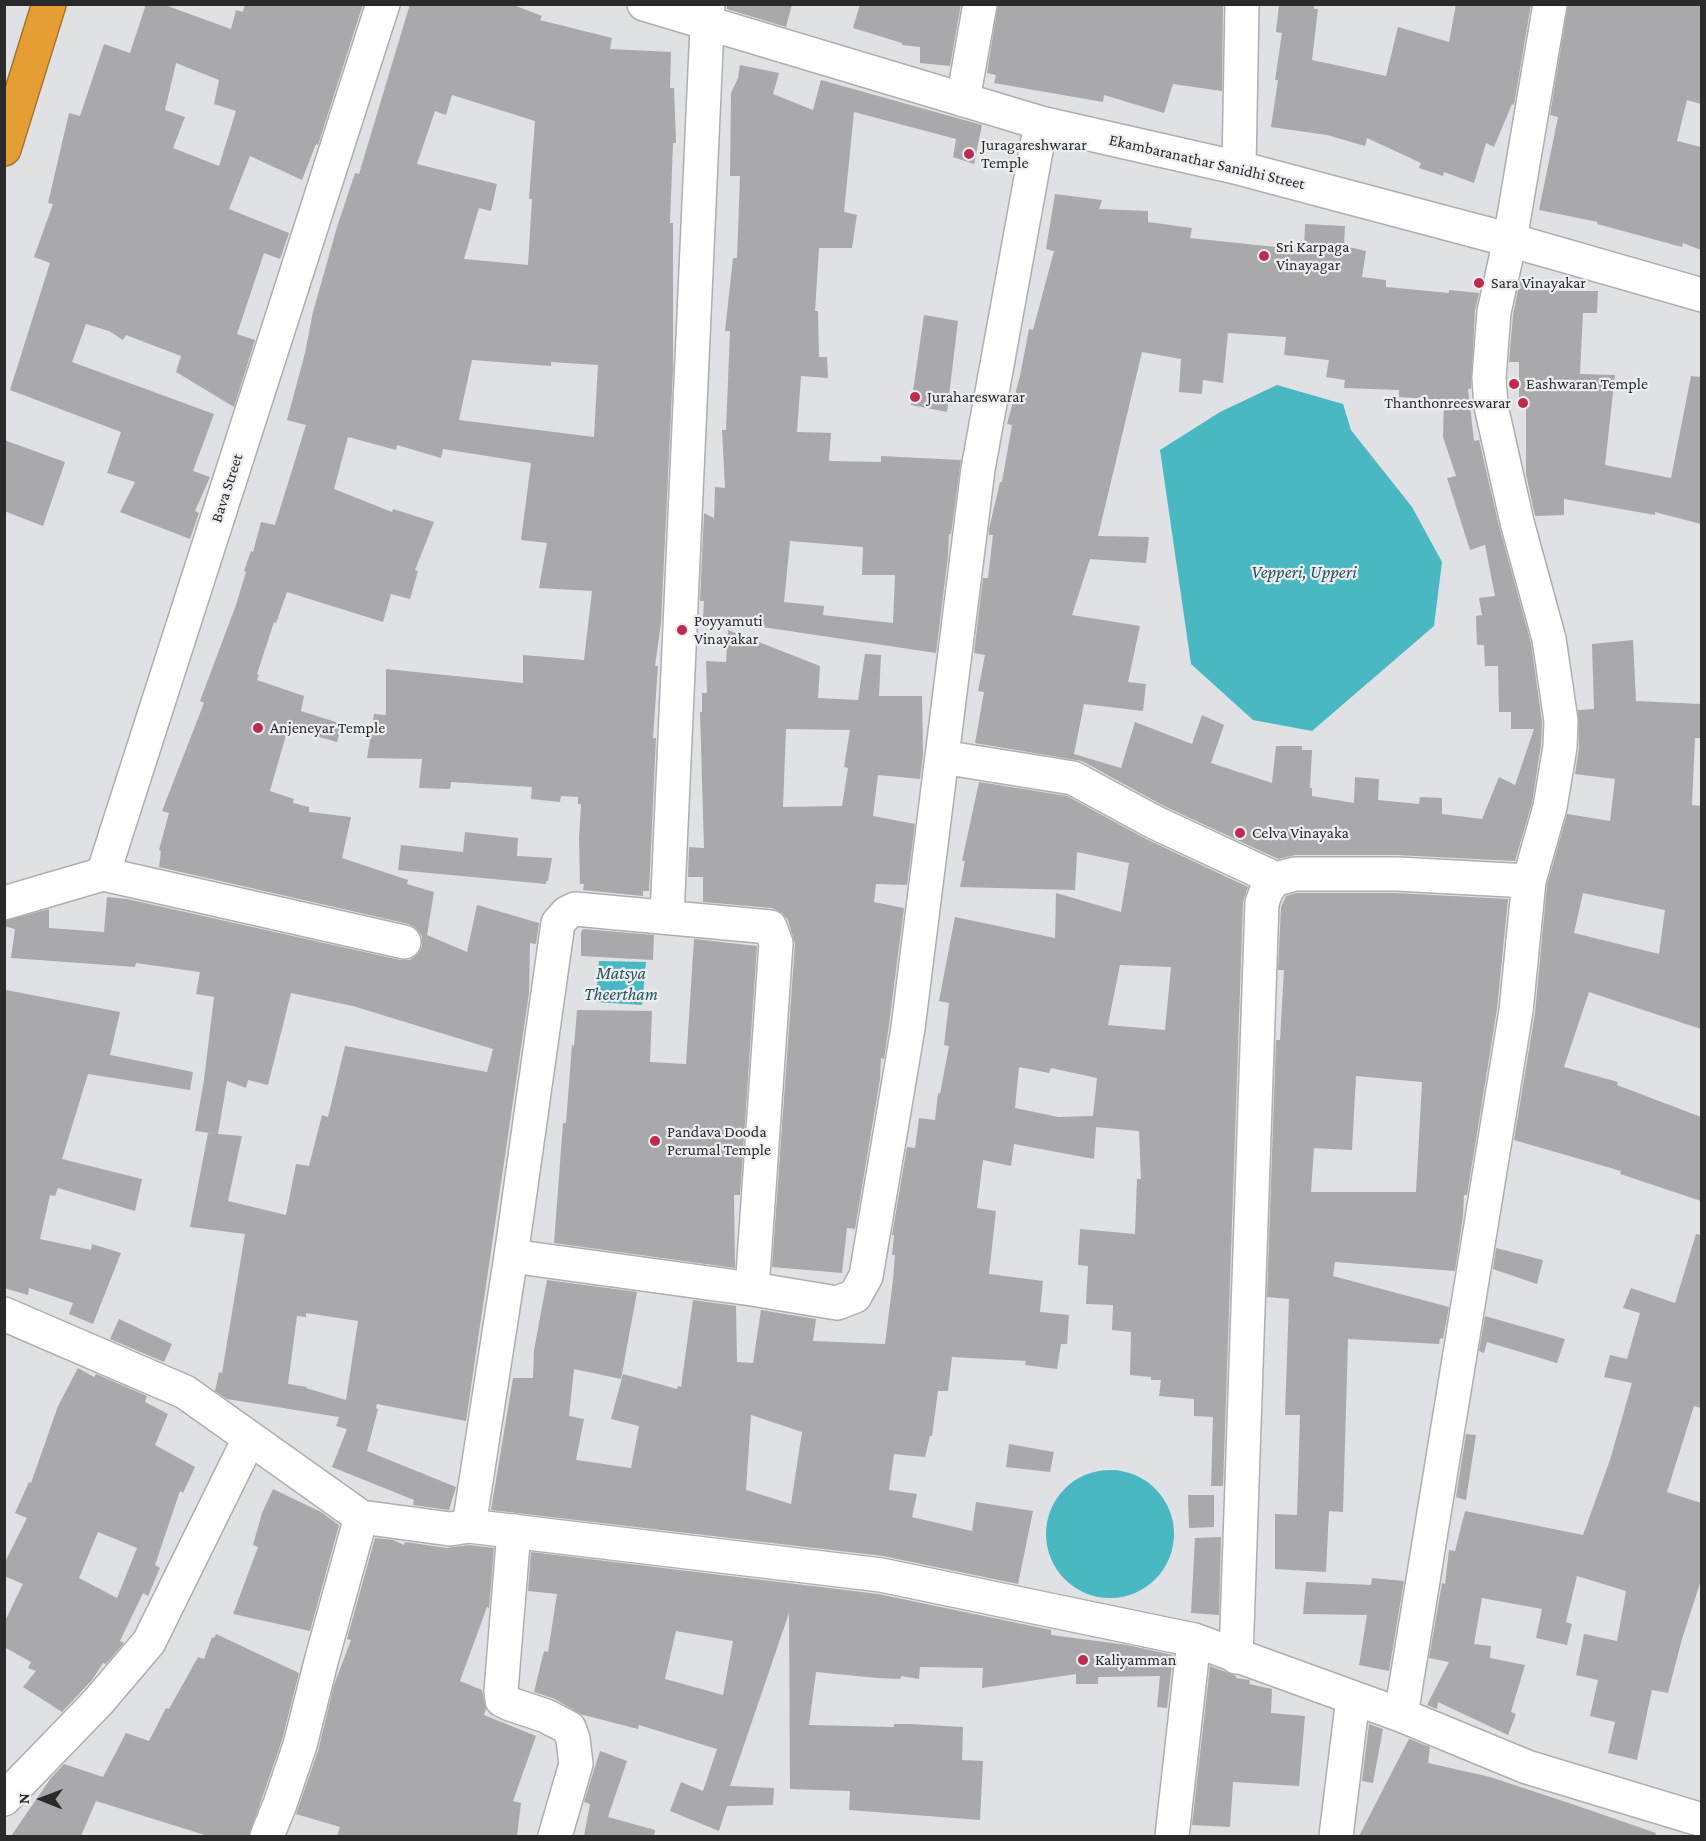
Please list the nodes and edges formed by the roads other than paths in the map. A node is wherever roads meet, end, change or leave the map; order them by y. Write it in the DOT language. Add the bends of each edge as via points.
graph roads {
  1 [pos="49,4"];
  2 [pos="383,4"];
  3 [pos="644,4"];
  4 [pos="980,4"];
  5 [pos="1242,4"];
  6 [pos="1550,4"];
  7 [pos="707,13"];
  8 [pos="963,100"];
  9 [pos="1041,123"];
  10 [pos="4,149"];
  11 [pos="1239,168"];
  12 [pos="1510,240"];
  13 [pos="1701,295"];
  14 [pos="942,757"];
  15 [pos="103,874"];
  16 [pos="1276,879"];
  17 [pos="1529,881"];
  18 [pos="4,903"];
  19 [pos="667,916"];
  20 [pos="404,942"];
  21 [pos="511,1256"];
  22 [pos="752,1289"];
  23 [pos="4,1314"];
  24 [pos="249,1439"];
  25 [pos="361,1517"];
  26 [pos="469,1526"];
  27 [pos="514,1532"];
  28 [pos="1194,1640"];
  29 [pos="1236,1657"];
  30 [pos="1353,1698"];
  31 [pos="1401,1716"];
  32 [pos="4,1799"];
  33 [pos="1701,1820"];
  34 [pos="267,1836"];
  35 [pos="555,1836"];
  36 [pos="1172,1836"];
  37 [pos="1336,1836"];
  1 -- 10 [label="highway"];
  2 -- 15 [label="street, Bava Street"];
  3 -- 7 [label="street, Ekambaranathar Sanidhi Street"];
  4 -- 8 [label="street"];
  5 -- 11 [label="street"];
  6 -- 12 [label="street"];
  7 -- 8 [label="street, Ekambaranathar Sanidhi Street"];
  7 -- 19 [label="street"];
  8 -- 9 [label="street, Ekambaranathar Sanidhi Street"];
  9 -- 11 [label="street, Ekambaranathar Sanidhi Street"];
  9 -- 14 [label="street" via="978,469"];
  11 -- 12 [label="street, Ekambaranathar Sanidhi Street"];
  12 -- 13 [label="street, Ekambaranathar Sanidhi Street"];
  12 -- 17 [label="street" via="1494,312 1491,406 1549,639 1561,721 1550,807"];
  14 -- 16 [label="street" via="1073,778 1154,822"];
  14 -- 22 [label="street" via="908,1028 866,1276 855,1296 837,1303"];
  15 -- 18 [label="street"];
  15 -- 20 [label="street"];
  16 -- 17 [label="street" via="1295,874 1397,874"];
  16 -- 29 [label="street" via="1262,903"];
  17 -- 31 [label="street" via="1514,1022"];
  19 -- 21 [label="street" via="575,909 558,923"];
  19 -- 22 [label="street" via="770,927 776,943"];
  21 -- 22 [label="street"];
  21 -- 26 [label="street"];
  23 -- 24 [label="street" via="185,1392"];
  24 -- 25 [label="street"];
  24 -- 32 [label="street" via="149,1642 98,1702"];
  25 -- 26 [label="street" via="450,1529"];
  25 -- 34 [label="street" via="300,1745"];
  26 -- 27 [label="street"];
  27 -- 28 [label="street" via="881,1575"];
  27 -- 35 [label="street" via="502,1700 568,1728 573,1739 576,1764"];
  28 -- 29 [label="street"];
  28 -- 36 [label="street"];
  29 -- 30 [label="street"];
  30 -- 31 [label="street"];
  30 -- 37 [label="street"];
  31 -- 33 [label="street" via="1527,1767"];
}
